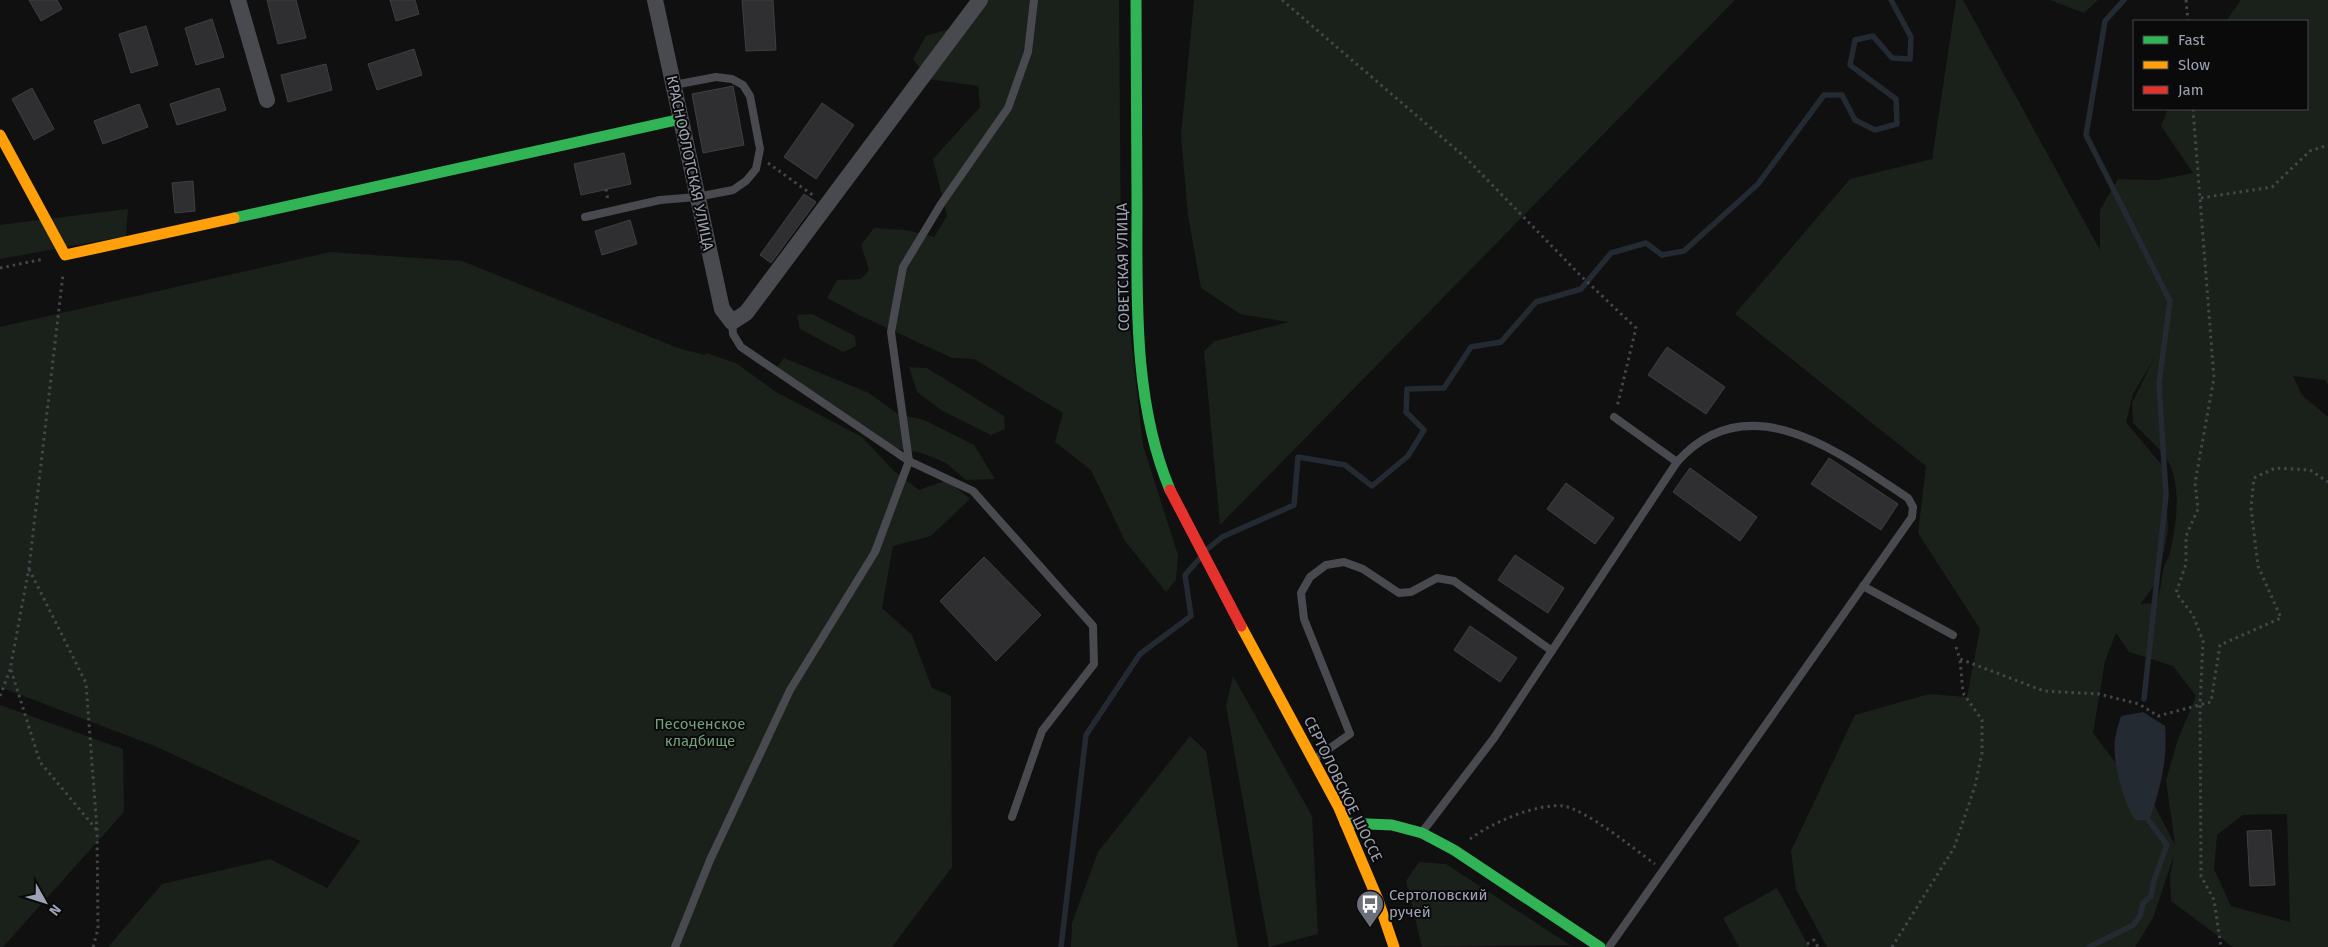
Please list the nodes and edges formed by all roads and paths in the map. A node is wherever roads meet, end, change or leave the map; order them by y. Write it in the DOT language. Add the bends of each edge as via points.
graph roads {
  1 [pos="238,0"];
  2 [pos="655,0"];
  3 [pos="980,0"];
  4 [pos="1034,0"];
  5 [pos="1136,0"];
  6 [pos="1282,0"];
  7 [pos="2186,0"];
  8 [pos="2188,20"];
  9 [pos="674,85"];
  10 [pos="267,100"];
  11 [pos="2193,110"];
  12 [pos="681,119"];
  13 [pos="0,136"];
  14 [pos="2328,145"];
  15 [pos="760,157"];
  16 [pos="698,197"];
  17 [pos="2201,198"];
  18 [pos="826,205"];
  19 [pos="585,217"];
  20 [pos="65,255"];
  21 [pos="0,268"];
  22 [pos="732,322"];
  23 [pos="1614,417"];
  24 [pos="909,461"];
  25 [pos="1677,462"];
  26 [pos="2328,482"];
  27 [pos="29,568"];
  28 [pos="1863,586"];
  29 [pos="1225,597"];
  30 [pos="1952,635"];
  31 [pos="1552,651"];
  32 [pos="1960,659"];
  33 [pos="10,670"];
  34 [pos="0,696"];
  35 [pos="2200,705"];
  36 [pos="1314,759"];
  37 [pos="1012,817"];
  38 [pos="1345,823"];
  39 [pos="97,830"];
  40 [pos="1422,833"];
  41 [pos="1454,850"];
  42 [pos="1663,870"];
  43 [pos="1807,944"];
  44 [pos="93,947"];
  45 [pos="675,947"];
  46 [pos="1394,947"];
  47 [pos="1600,947"];
  48 [pos="1609,947"];
  49 [pos="1818,947"];
  50 [pos="1892,947"];
  51 [pos="2221,947"];
  1 -- 10 [label="street"];
  2 -- 9 [label="street, КРАСНОФЛОТСКАЯ УЛИЦА"];
  3 -- 18 [label="street"];
  4 -- 24 [label="lane" via="1028,52 1008,108 941,204 904,267 891,332"];
  5 -- 29 [label="street, СОВЕТСКАЯ УЛИЦА" via="1137,304 1150,423 1164,474"];
  6 -- 23 [label="path" via="1466,158 1636,328"];
  7 -- 8 [label="path"];
  9 -- 12 [label="street, КРАСНОФЛОТСКАЯ УЛИЦА"];
  9 -- 15 [label="lane" via="716,77 732,78 743,85 750,96"];
  11 -- 17 [label="path"];
  12 -- 16 [label="street, КРАСНОФЛОТСКАЯ УЛИЦА"];
  12 -- 20 [label="street"];
  13 -- 20 [label="street"];
  14 -- 17 [label="path" via="2310,151 2272,186"];
  15 -- 16 [label="lane" via="756,169 734,190"];
  15 -- 18 [label="path"];
  16 -- 19 [label="lane" via="660,200"];
  16 -- 22 [label="street, КРАСНОФЛОТСКАЯ УЛИЦА" via="722,309"];
  17 -- 35 [label="path" via="2214,378 2196,483 2198,509 2186,536 2186,564 2176,593 2193,615 2203,641"];
  18 -- 22 [label="street" via="746,313"];
  20 -- 21 [label="path"];
  20 -- 27 [label="path"];
  22 -- 24 [label="lane" via="733,334 741,347"];
  23 -- 25 [label="lane"];
  24 -- 37 [label="lane" via="973,491 1093,626 1094,664 1042,731"];
  24 -- 45 [label="lane" via="875,552 790,690 710,860"];
  25 -- 28 [label="lane" via="1691,446 1718,431 1747,424 1790,430 1848,459 1908,498 1913,507 1912,517"];
  25 -- 31 [label="lane"];
  26 -- 35 [label="path" via="2310,470 2302,469 2275,468 2254,478 2251,508 2258,566 2281,618 2220,645 2211,702"];
  27 -- 33 [label="path"];
  27 -- 39 [label="path" via="86,683"];
  28 -- 30 [label="lane"];
  28 -- 42 [label="lane"];
  29 -- 36 [label="street, СЕРТОЛОВСКОЕ ШОССЕ"];
  30 -- 32 [label="path"];
  31 -- 36 [label="lane" via="1454,581 1438,578 1411,592 1399,593 1363,569 1344,562 1326,565 1310,577 1301,593 1304,619 1350,734"];
  31 -- 40 [label="lane" via="1494,738"];
  32 -- 35 [label="path" via="2044,692 2100,694 2139,704 2158,716"];
  32 -- 50 [label="path" via="1963,693 1982,720 1982,753 1975,786 1954,848"];
  33 -- 34 [label="path"];
  33 -- 39 [label="path" via="40,762"];
  35 -- 51 [label="path" via="2201,876 2214,900"];
  36 -- 38 [label="street, СЕРТОЛОВСКОЕ ШОССЕ"];
  38 -- 40 [label="street" via="1392,824"];
  38 -- 46 [label="street, СЕРТОЛОВСКОЕ ШОССЕ" via="1370,878"];
  39 -- 44 [label="path" via="98,929"];
  40 -- 41 [label="street"];
  41 -- 42 [label="path" via="1481,831 1527,810 1564,806 1586,816"];
  41 -- 47 [label="street"];
  42 -- 48 [label="lane"];
  43 -- 49 [label="path" via="1814,940"];
}
